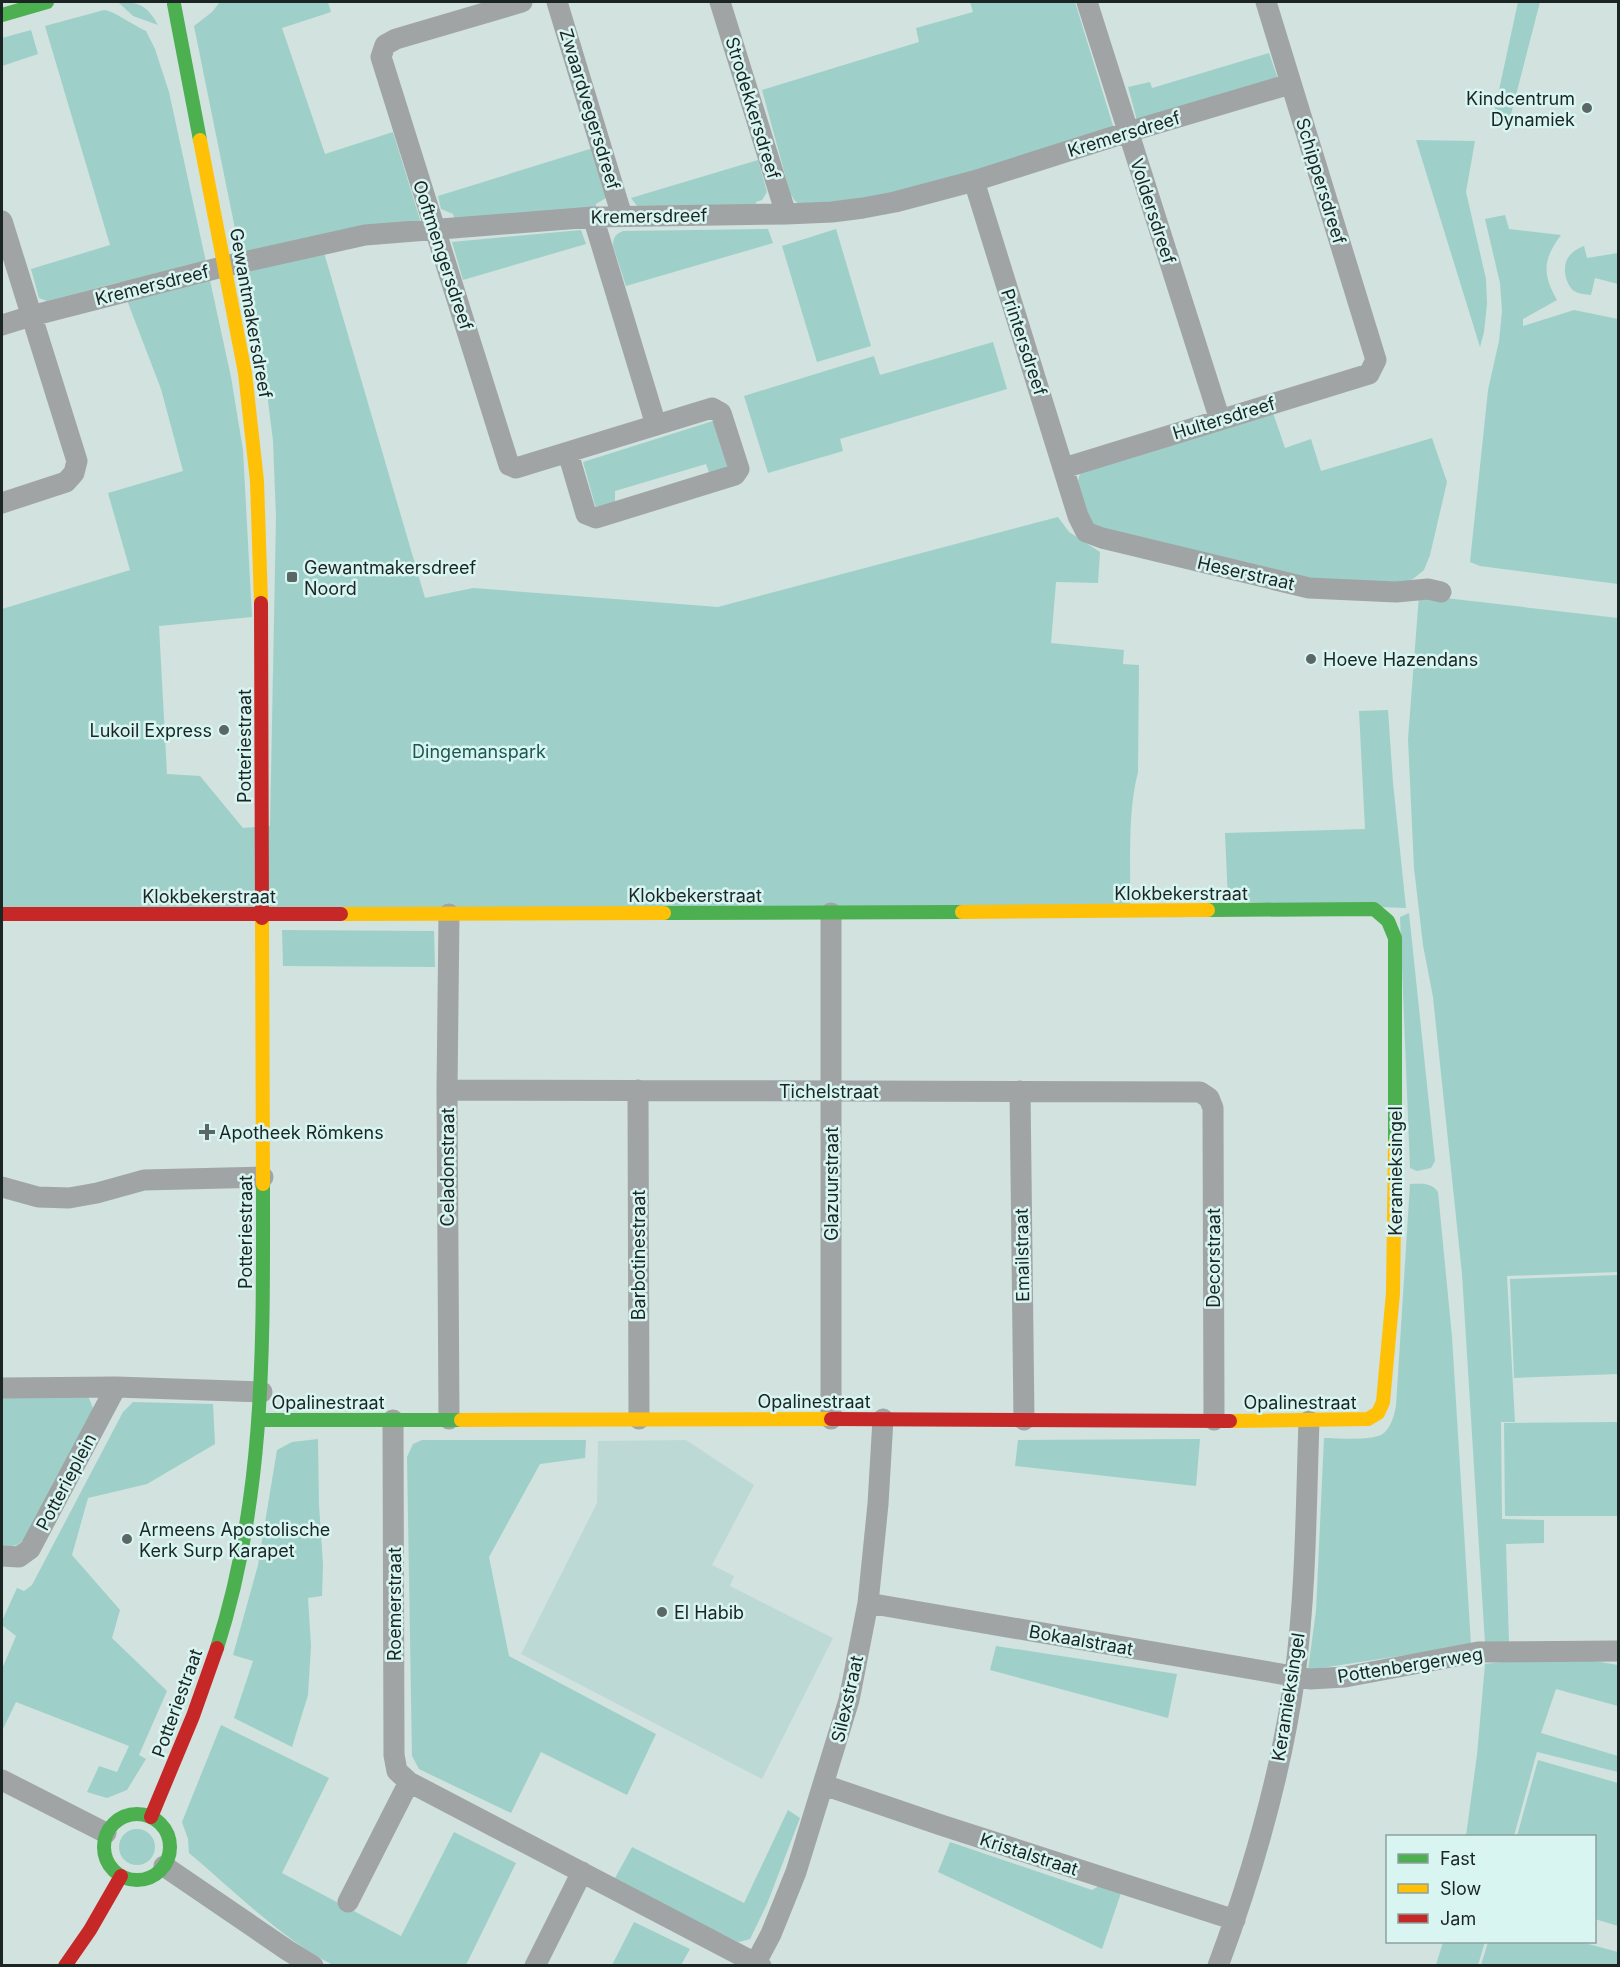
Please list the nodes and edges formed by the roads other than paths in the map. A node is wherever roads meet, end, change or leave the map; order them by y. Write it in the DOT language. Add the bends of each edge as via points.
graph roads {
  1 [pos="47,2"];
  2 [pos="522,2"];
  3 [pos="557,2"];
  4 [pos="720,2"];
  5 [pos="1087,2"];
  6 [pos="1266,2"];
  7 [pos="172,4"];
  8 [pos="2,15"];
  9 [pos="1290,84"];
  10 [pos="1128,132"];
  11 [pos="974,181"];
  12 [pos="786,214"];
  13 [pos="622,216"];
  14 [pos="593,217"];
  15 [pos="2,221"];
  16 [pos="435,229"];
  17 [pos="226,266"];
  18 [pos="31,316"];
  19 [pos="2,325"];
  20 [pos="1376,360"];
  21 [pos="1220,420"];
  22 [pos="656,425"];
  23 [pos="568,453"];
  24 [pos="1064,468"];
  25 [pos="1074,502"];
  26 [pos="2,503"];
  27 [pos="1442,592"];
  28 [pos="261,631"];
  29 [pos="831,913"];
  30 [pos="2,914"];
  31 [pos="449,914"];
  32 [pos="263,915"];
  33 [pos="1386,918"];
  34 [pos="447,1090"];
  35 [pos="638,1090"];
  36 [pos="831,1090"];
  37 [pos="1020,1091"];
  38 [pos="1209,1098"];
  39 [pos="263,1177"];
  40 [pos="2,1187"];
  41 [pos="116,1387"];
  42 [pos="2,1388"];
  43 [pos="262,1392"];
  44 [pos="449,1419"];
  45 [pos="639,1419"];
  46 [pos="831,1419"];
  47 [pos="883,1419"];
  48 [pos="1368,1419"];
  49 [pos="260,1420"];
  50 [pos="393,1420"];
  51 [pos="1024,1420"];
  52 [pos="1214,1420"];
  53 [pos="1310,1421"];
  54 [pos="2,1556"];
  55 [pos="868,1603"];
  56 [pos="1618,1651"];
  57 [pos="1302,1678"];
  58 [pos="2,1780"];
  59 [pos="409,1782"];
  60 [pos="824,1785"];
  61 [pos="151,1817"];
  62 [pos="106,1833"];
  63 [pos="164,1866"];
  64 [pos="582,1872"];
  65 [pos="121,1876"];
  66 [pos="348,1902"];
  67 [pos="1235,1920"];
  68 [pos="757,1964"];
  69 [pos="65,1965"];
  70 [pos="313,1965"];
  71 [pos="535,1965"];
  72 [pos="1218,1965"];
  1 -- 8 [label="street"];
  2 -- 16 [label="street, Ooftmengersdreef" via="385,45 383,68"];
  3 -- 13 [label="street, Zwaardvegersdreef"];
  4 -- 12 [label="street, Strodekkersdreef"];
  5 -- 10 [label="street, Voldersdreef"];
  6 -- 9 [label="street, Schippersdreef"];
  7 -- 17 [label="street, Gewantmakersdreef"];
  9 -- 10 [label="street, Kremersdreef"];
  9 -- 20 [label="street, Schippersdreef"];
  10 -- 11 [label="street, Kremersdreef"];
  10 -- 21 [label="street, Voldersdreef"];
  11 -- 12 [label="street, Kremersdreef" via="895,202 832,212"];
  11 -- 24 [label="street, Printersdreef"];
  12 -- 13 [label="street, Kremersdreef"];
  13 -- 14 [label="street, Kremersdreef"];
  14 -- 16 [label="street, Kremersdreef"];
  14 -- 22 [label="street, Zwaardvegersdreef"];
  15 -- 18 [label="street"];
  16 -- 17 [label="street, Kremersdreef" via="365,235"];
  16 -- 23 [label="street, Ooftmengersdreef" via="509,465 516,468"];
  17 -- 18 [label="street, Kremersdreef"];
  17 -- 28 [label="street, Gewantmakersdreef" via="257,473"];
  18 -- 19 [label="street, Kremersdreef"];
  18 -- 26 [label="street" via="77,461 66,482"];
  20 -- 21 [label="street, Hultersdreef" via="1369,374"];
  21 -- 24 [label="street, Hultersdreef"];
  22 -- 23 [label="street"];
  22 -- 23 [label="street" via="717,409 739,469 735,475 596,518 586,514"];
  24 -- 25 [label="street, Printersdreef"];
  25 -- 27 [label="street, Heserstraat" via="1082,526 1093,536 1195,561 1310,588"];
  28 -- 32 [label="street, Potteriestraat"];
  29 -- 31 [label="street, Klokbekerstraat"];
  29 -- 33 [label="street, Klokbekerstraat" via="1374,909"];
  29 -- 36 [label="street, Glazuurstraat"];
  30 -- 32 [label="street, Klokbekerstraat"];
  31 -- 32 [label="street, Klokbekerstraat"];
  31 -- 34 [label="street, Celadonstraat"];
  32 -- 39 [label="street, Potteriestraat"];
  33 -- 48 [label="street, Keramieksingel" via="1395,938 1395,1237 1383,1402 1378,1413"];
  34 -- 35 [label="street, Tichelstraat"];
  34 -- 44 [label="street, Celadonstraat"];
  35 -- 36 [label="street, Tichelstraat"];
  35 -- 45 [label="street, Barbotinestraat"];
  36 -- 37 [label="street, Tichelstraat"];
  36 -- 46 [label="street, Glazuurstraat"];
  37 -- 38 [label="street, Tichelstraat" via="1200,1092"];
  37 -- 51 [label="street, Emailstraat"];
  38 -- 52 [label="street, Decorstraat"];
  39 -- 40 [label="street" via="144,1180 69,1198 38,1197"];
  39 -- 43 [label="street, Potteriestraat"];
  41 -- 42 [label="street"];
  41 -- 43 [label="street"];
  41 -- 54 [label="street, Potterieplein" via="30,1549 19,1557"];
  43 -- 49 [label="street, Potteriestraat"];
  44 -- 45 [label="street, Opalinestraat"];
  44 -- 50 [label="street, Opalinestraat"];
  45 -- 46 [label="street, Opalinestraat"];
  46 -- 47 [label="street, Opalinestraat"];
  47 -- 51 [label="street, Opalinestraat"];
  47 -- 55 [label="street, Silexstraat"];
  48 -- 53 [label="street, Opalinestraat"];
  49 -- 50 [label="street, Opalinestraat"];
  49 -- 61 [label="street, Potteriestraat" via="242,1547 219,1640 182,1748"];
  50 -- 59 [label="street, Roemerstraat" via="394,1755 398,1771"];
  51 -- 52 [label="street, Opalinestraat"];
  52 -- 53 [label="street, Opalinestraat"];
  53 -- 57 [label="street, Keramieksingel"];
  55 -- 57 [label="street, Bokaalstraat"];
  55 -- 60 [label="street, Silexstraat" via="849,1700"];
  56 -- 57 [label="street, Pottenbergerweg" via="1478,1652 1345,1677"];
  57 -- 67 [label="street, Keramieksingel"];
  58 -- 62 [label="street"];
  59 -- 64 [label="street"];
  59 -- 66 [label="street"];
  60 -- 67 [label="street, Kristalstraat"];
  60 -- 68 [label="street, Silexstraat" via="793,1882"];
  61 -- 62 [label="street" via="127,1815 113,1823"];
  61 -- 63 [label="street" via="161,1825 169,1841"];
  62 -- 65 [label="street" via="105,1857"];
  63 -- 65 [label="street" via="146,1879"];
  63 -- 70 [label="street"];
  64 -- 68 [label="street"];
  64 -- 71 [label="street"];
  65 -- 69 [label="street"];
  67 -- 72 [label="street, Keramieksingel"];
}
